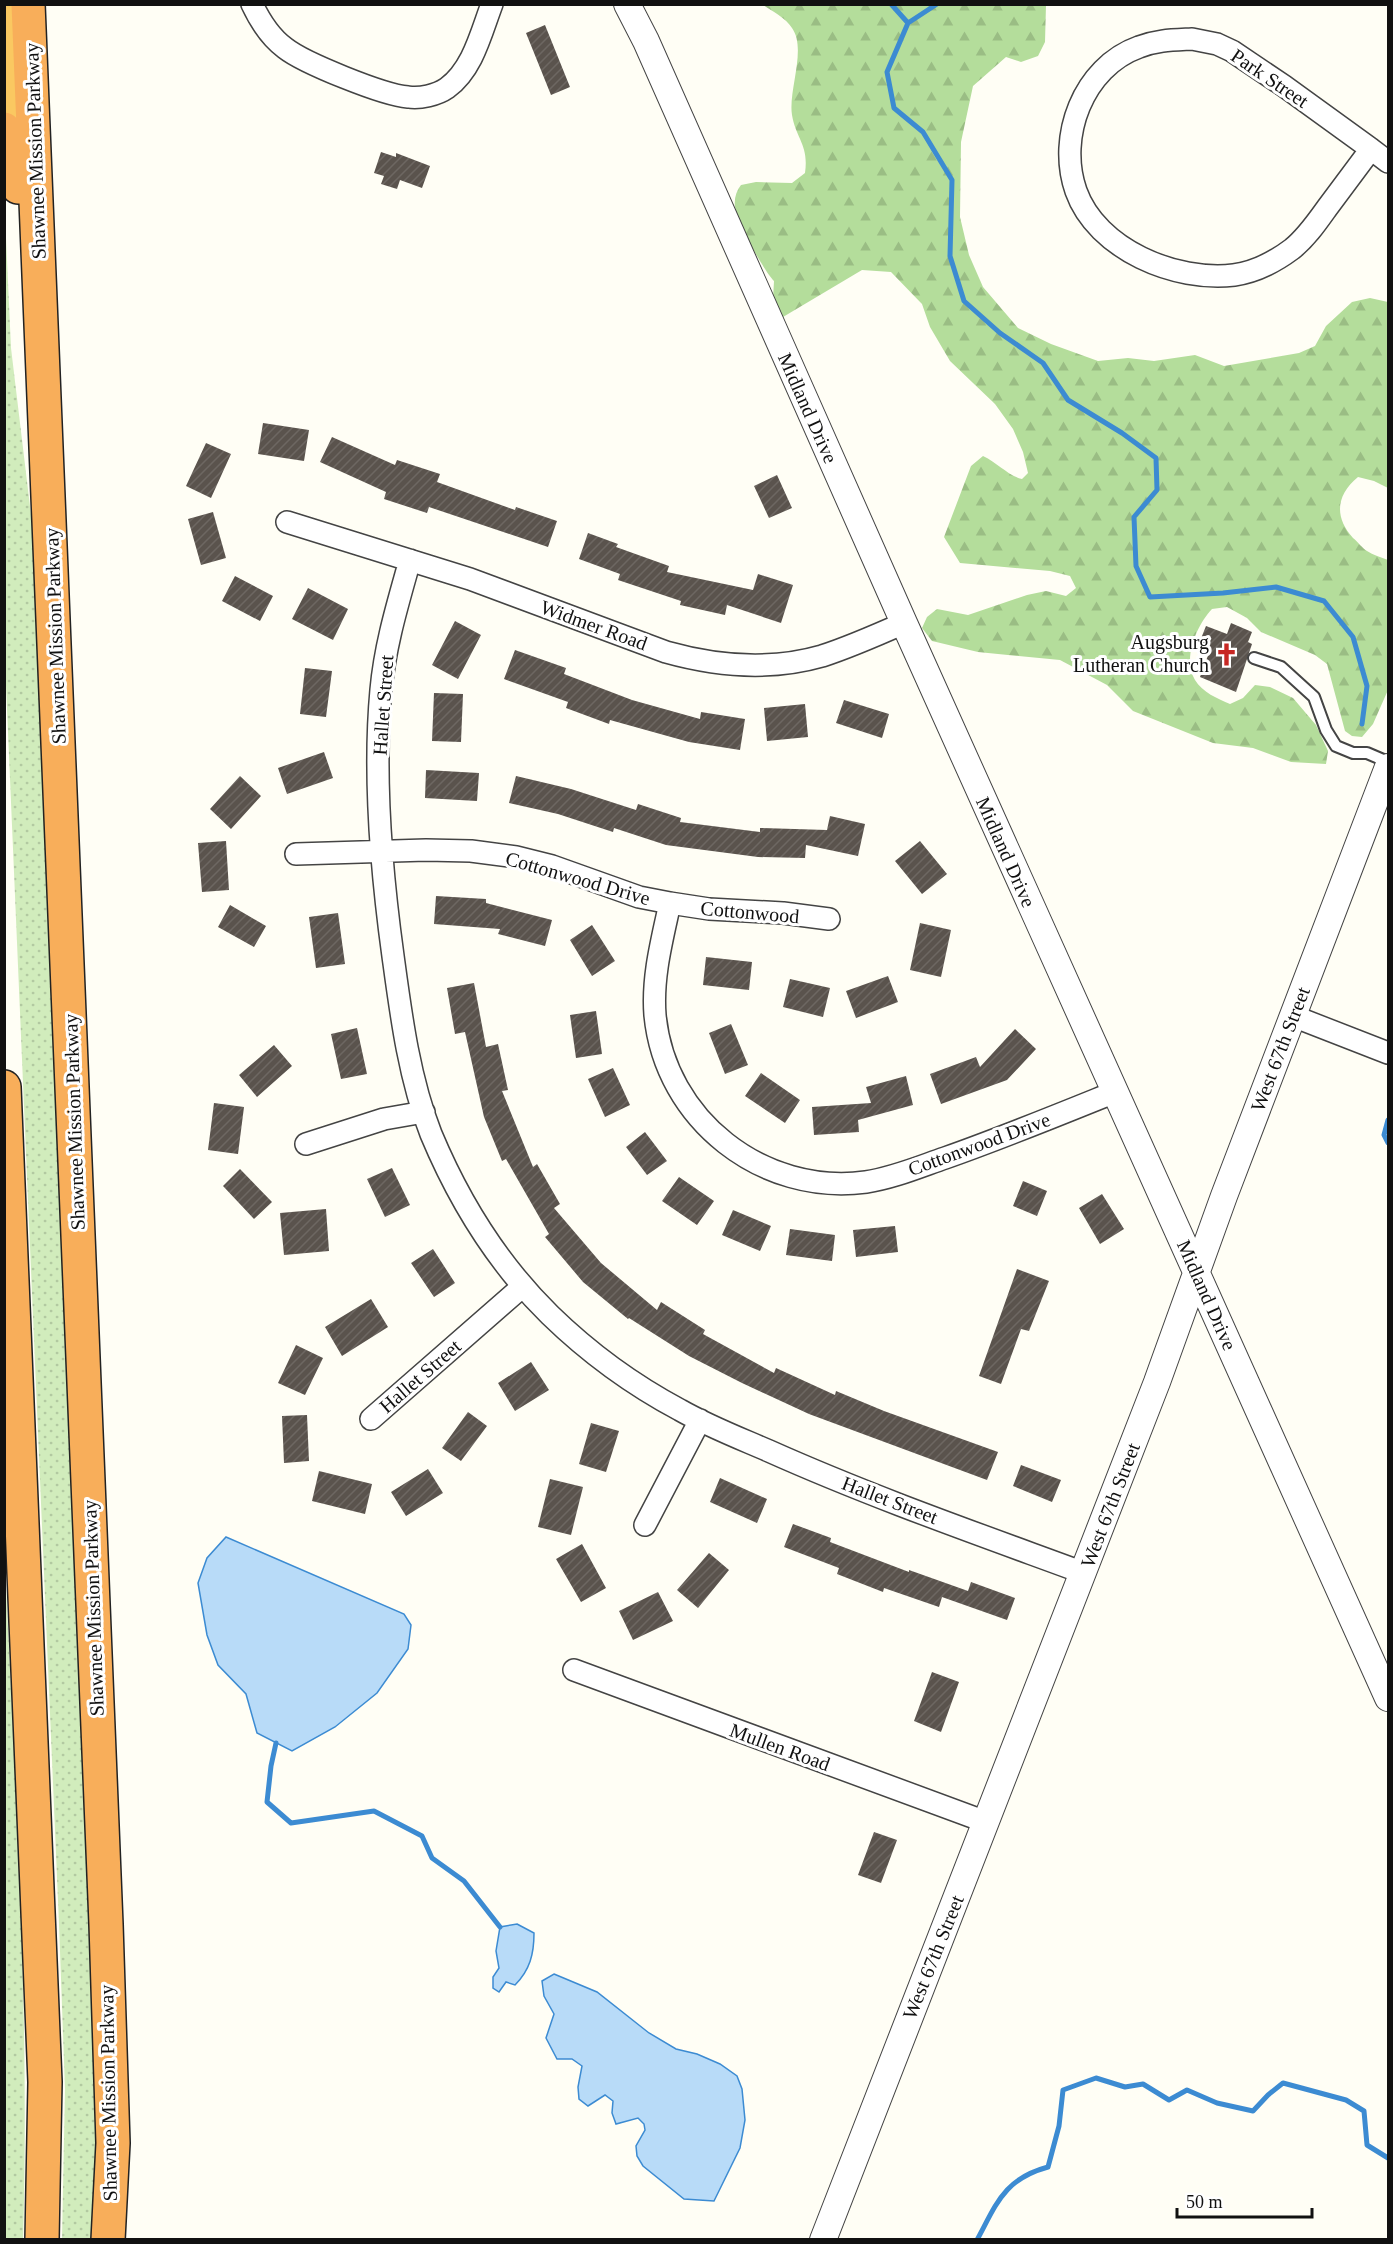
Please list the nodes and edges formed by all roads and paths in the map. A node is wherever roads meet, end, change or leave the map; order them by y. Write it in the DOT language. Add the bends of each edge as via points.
graph roads {
  1 [pos="10,4"];
  2 [pos="28,4"];
  3 [pos="252,4"];
  4 [pos="492,4"];
  5 [pos="627,4"];
  6 [pos="4,114"];
  7 [pos="4,129"];
  8 [pos="1371,149"];
  9 [pos="1389,162"];
  10 [pos="46,403"];
  11 [pos="287,522"];
  12 [pos="410,560"];
  13 [pos="904,623"];
  14 [pos="1254,658"];
  15 [pos="1389,765"];
  16 [pos="382,852"];
  17 [pos="296,854"];
  18 [pos="670,903"];
  19 [pos="829,920"];
  20 [pos="1293,1016"];
  21 [pos="1389,1053"];
  22 [pos="4,1086"];
  23 [pos="1114,1092"];
  24 [pos="424,1112"];
  25 [pos="306,1144"];
  26 [pos="1197,1272"];
  27 [pos="523,1286"];
  28 [pos="371,1419"];
  29 [pos="700,1420"];
  30 [pos="645,1525"];
  31 [pos="1084,1573"];
  32 [pos="574,1670"];
  33 [pos="1389,1698"];
  34 [pos="986,1822"];
  35 [pos="42,2240"];
  36 [pos="108,2240"];
  37 [pos="824,2240"];
  1 -- 6 [label="highway" via="13,94"];
  2 -- 10 [label="highway, Shawnee Mission Parkway"];
  3 -- 4 [label="street" via="265,28 284,48 304,60 409,98 446,89 461,76"];
  5 -- 13 [label="street, Midland Drive"];
  7 -- 10 [label="highway" via="14,148 21,240"];
  8 -- 8 [label="street, Park Street" via="1232,51 1192,39 1164,40 1128,52 1092,82 1071,128 1070,164 1076,192 1090,216 1109,236 1142,258 1180,272 1207,276 1236,274 1268,264 1293,248"];
  8 -- 9 [label="street, Park Street"];
  10 -- 36 [label="highway, Shawnee Mission Parkway" via="106,1935 113,2143"];
  11 -- 12 [label="street, Widmer Road"];
  12 -- 13 [label="street, Widmer Road" via="666,652 735,666 820,656"];
  12 -- 16 [label="street, Hallet Street" via="388,638 381,689 378,756"];
  13 -- 23 [label="street, Midland Drive"];
  14 -- 15 [label="lane" via="1281,667 1314,697 1336,746 1353,753 1367,753"];
  15 -- 20 [label="street, West 67th Street"];
  16 -- 17 [label="street"];
  16 -- 18 [label="street, Cottonwood Drive" via="471,851 516,857 639,897"];
  16 -- 24 [label="street, Hallet Street" via="399,1001 411,1068"];
  18 -- 19 [label="street, Cottonwood"];
  18 -- 23 [label="street, Cottonwood Drive" via="656,967 654,999 664,1059 680,1094 703,1124 730,1148 762,1167 815,1182 870,1181 990,1142"];
  20 -- 21 [label="street"];
  20 -- 26 [label="street, West 67th Street"];
  22 -- 35 [label="highway" via="45,2082"];
  23 -- 26 [label="street, Midland Drive"];
  24 -- 25 [label="street" via="384,1119"];
  24 -- 27 [label="street, Hallet Street" via="456,1187 483,1233"];
  26 -- 31 [label="street, West 67th Street"];
  26 -- 33 [label="street, Midland Drive"];
  27 -- 28 [label="street, Hallet Street"];
  27 -- 29 [label="street, Hallet Street" via="594,1354"];
  29 -- 30 [label="street"];
  29 -- 31 [label="street, Hallet Street" via="811,1470"];
  31 -- 34 [label="street, West 67th Street"];
  32 -- 34 [label="street, Mullen Road"];
  34 -- 37 [label="street, West 67th Street"];
}
